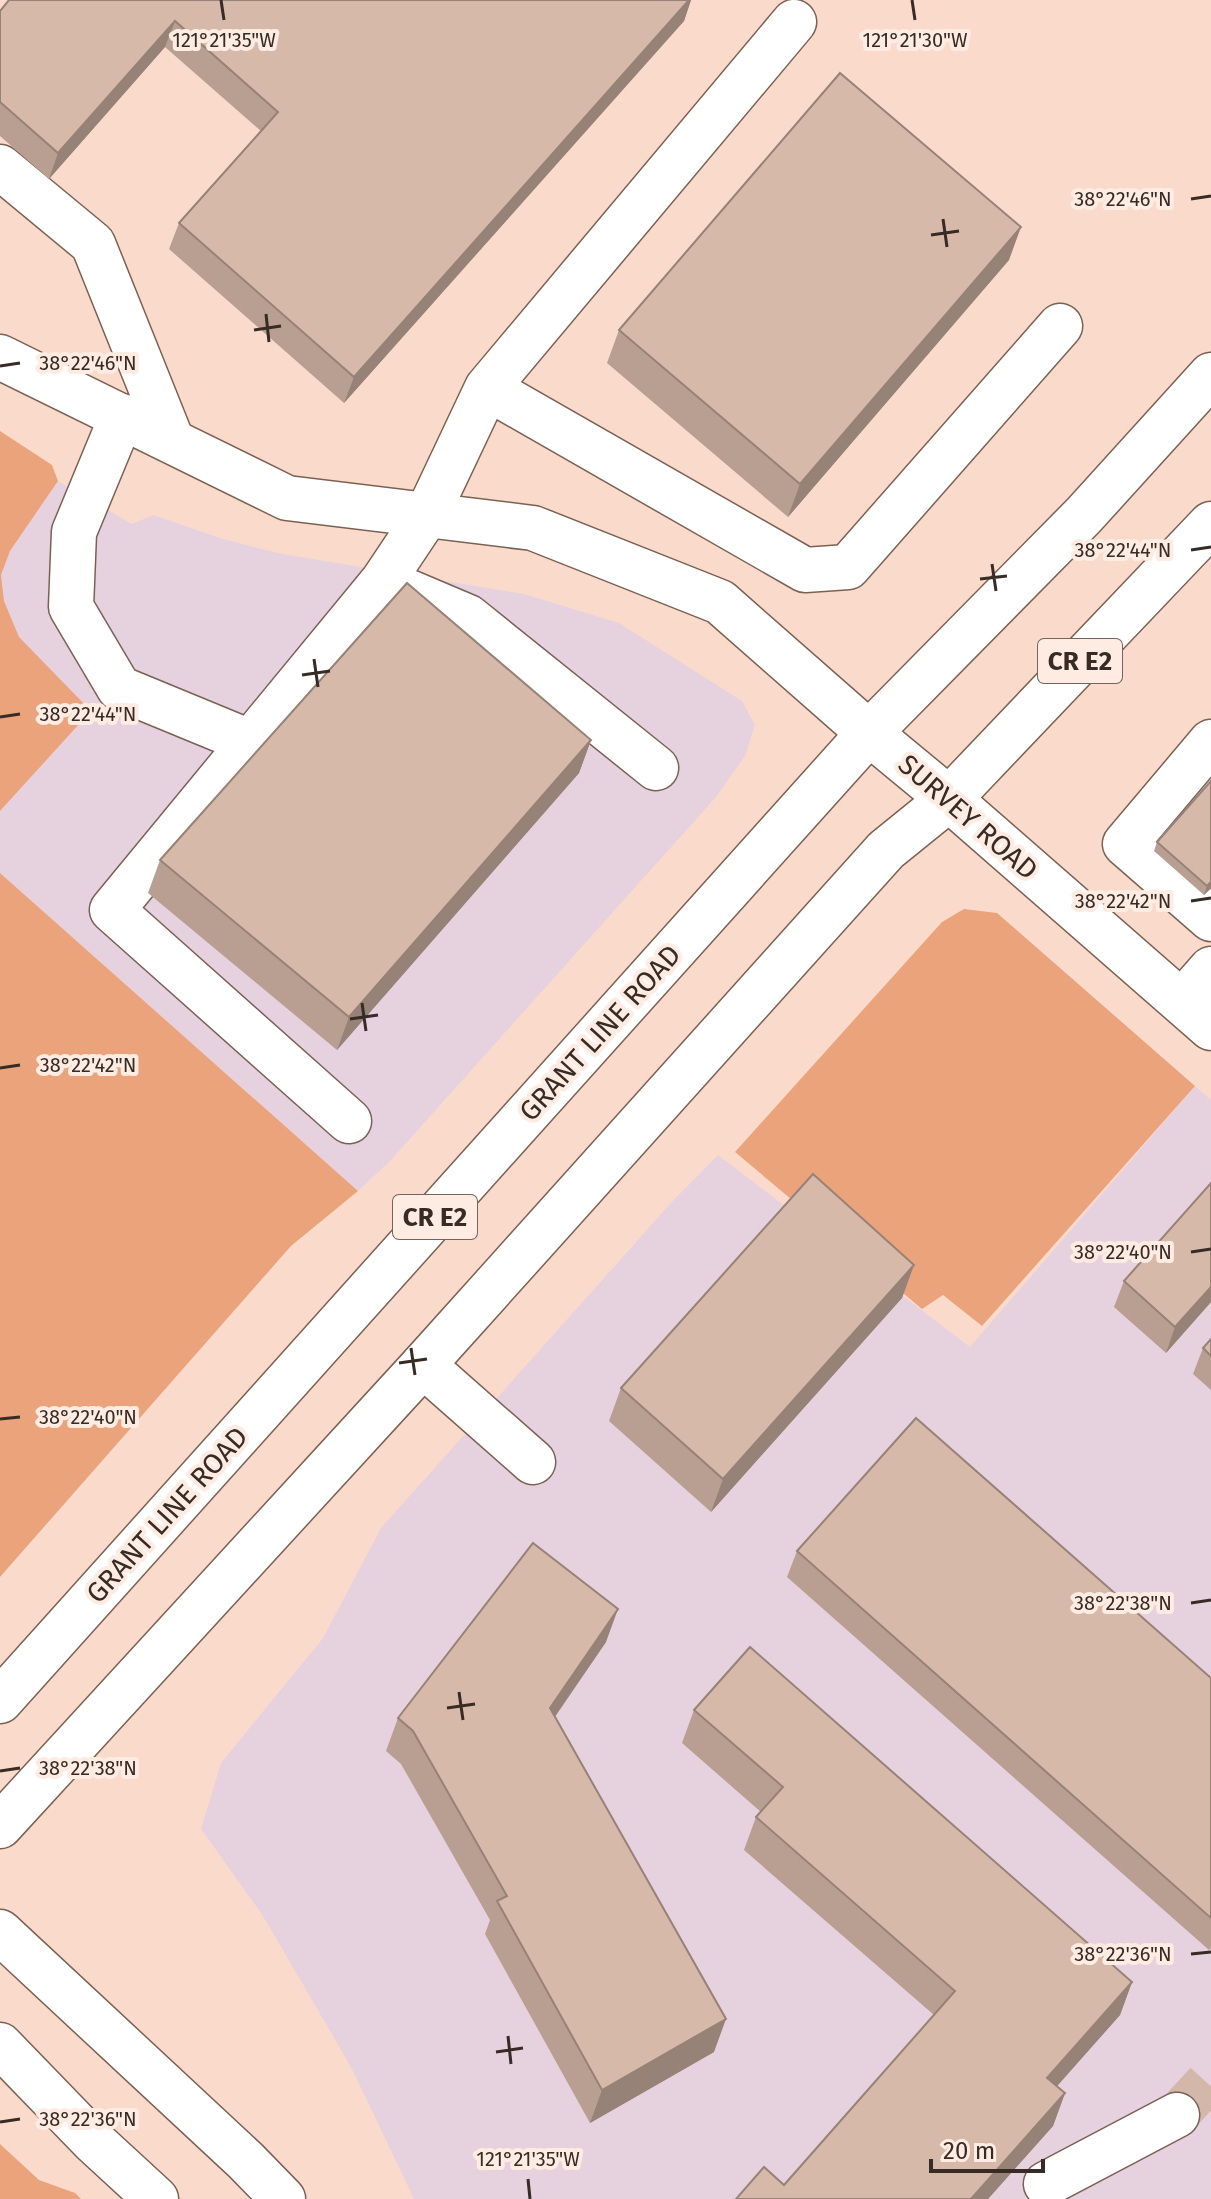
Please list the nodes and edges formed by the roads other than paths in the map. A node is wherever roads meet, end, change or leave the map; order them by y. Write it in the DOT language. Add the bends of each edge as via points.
graph roads {
  1 [pos="794,22"];
  2 [pos="0,167"];
  3 [pos="1060,326"];
  4 [pos="0,357"];
  5 [pos="1211,375"];
  6 [pos="487,388"];
  7 [pos="122,416"];
  8 [pos="172,441"];
  9 [pos="427,515"];
  10 [pos="1211,524"];
  11 [pos="383,581"];
  12 [pos="869,733"];
  13 [pos="250,742"];
  14 [pos="1211,742"];
  15 [pos="656,768"];
  16 [pos="949,799"];
  17 [pos="1211,919"];
  18 [pos="1211,969"];
  19 [pos="1196,1015"];
  20 [pos="349,1121"];
  21 [pos="423,1365"];
  22 [pos="533,1462"];
  23 [pos="0,1701"];
  24 [pos="0,1826"];
  25 [pos="0,1932"];
  26 [pos="0,2045"];
  27 [pos="0,2070"];
  28 [pos="69,2114"];
  29 [pos="1177,2115"];
  30 [pos="1046,2184"];
  31 [pos="156,2199"];
  32 [pos="283,2199"];
  1 -- 6 [label="main road"];
  2 -- 8 [label="main road" via="93,244"];
  3 -- 6 [label="main road" via="848,567 805,570"];
  4 -- 7 [label="main road, SURVEY ROAD"];
  5 -- 12 [label="main road, GRANT LINE ROAD / CR E2" via="1084,515"];
  6 -- 9 [label="main road"];
  7 -- 8 [label="main road, SURVEY ROAD"];
  7 -- 13 [label="main road" via="74,532 71,607 119,688"];
  8 -- 9 [label="main road, SURVEY ROAD" via="287,498"];
  9 -- 11 [label="main road"];
  9 -- 12 [label="main road, SURVEY ROAD" via="533,528 720,602"];
  10 -- 16 [label="main road, CR E2"];
  11 -- 13 [label="main road"];
  11 -- 15 [label="main road" via="468,617"];
  12 -- 16 [label="main road, SURVEY ROAD"];
  12 -- 23 [label="main road, GRANT LINE ROAD / CR E2"];
  13 -- 20 [label="main road" via="112,910"];
  14 -- 17 [label="main road" via="1125,844"];
  16 -- 19 [label="main road, SURVEY ROAD"];
  16 -- 21 [label="main road, CR E2" via="886,850"];
  18 -- 19 [label="main road"];
  21 -- 22 [label="main road"];
  21 -- 24 [label="main road, CR E2"];
  25 -- 32 [label="main road"];
  26 -- 28 [label="main road"];
  27 -- 28 [label="main road"];
  28 -- 31 [label="main road"];
  29 -- 30 [label="main road"];
}
